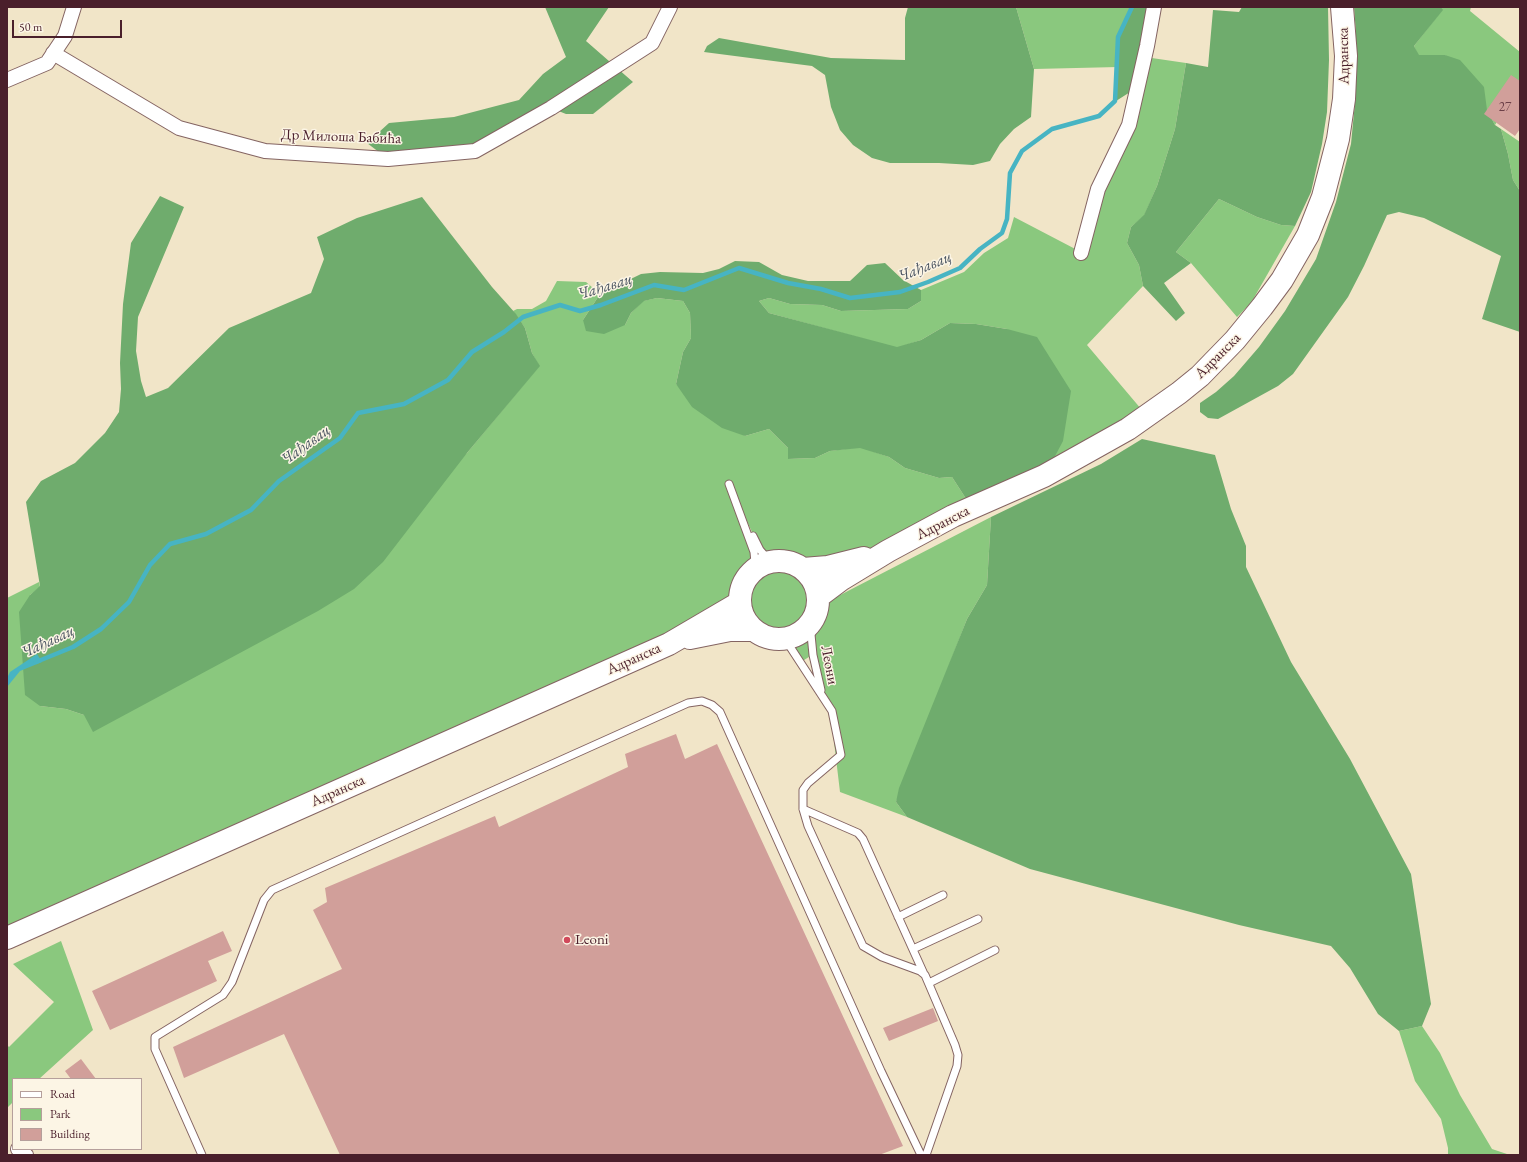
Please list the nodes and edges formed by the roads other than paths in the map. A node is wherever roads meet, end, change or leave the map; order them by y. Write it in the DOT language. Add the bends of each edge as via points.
graph roads {
  1 [pos="74,7"];
  2 [pos="670,7"];
  3 [pos="1154,7"];
  4 [pos="1342,7"];
  5 [pos="53,53"];
  6 [pos="7,80"];
  7 [pos="1081,253"];
  8 [pos="729,484"];
  9 [pos="740,510"];
  10 [pos="888,551"];
  11 [pos="776,561"];
  12 [pos="803,570"];
  13 [pos="750,574"];
  14 [pos="818,597"];
  15 [pos="739,603"];
  16 [pos="810,624"];
  17 [pos="753,630"];
  18 [pos="785,639"];
  19 [pos="669,644"];
  20 [pos="821,694"];
  21 [pos="803,809"];
  22 [pos="942,895"];
  23 [pos="898,917"];
  24 [pos="978,919"];
  25 [pos="7,938"];
  26 [pos="913,949"];
  27 [pos="995,950"];
  28 [pos="925,976"];
  29 [pos="929,983"];
  30 [pos="202,1155"];
  31 [pos="921,1155"];
  32 [pos="926,1155"];
  1 -- 5 [label="street" via="66,36"];
  2 -- 5 [label="street, Др Милоша Бабића" via="652,43 551,108 476,152 388,159 265,152 179,128"];
  3 -- 7 [label="street" via="1129,125 1098,189"];
  4 -- 10 [label="main road, Адранска" via="1346,56 1345,83 1338,138 1329,179 1315,218 1299,251 1282,280 1246,328 1179,394 1128,429 1044,476 953,516"];
  5 -- 6 [label="street" via="46,63"];
  8 -- 9 [label="lane"];
  9 -- 11 [label="lane" via="760,550 767,558"];
  9 -- 13 [label="lane" via="754,552 755,563"];
  10 -- 12 [label="main road, Адранска" via="828,567"];
  10 -- 14 [label="main road, Адранска"];
  11 -- 12 [label="main road" via="786,562"];
  11 -- 13 [label="main road" via="766,563"];
  12 -- 14 [label="main road" via="812,579"];
  13 -- 15 [label="main road" via="744,582"];
  14 -- 16 [label="main road"];
  15 -- 17 [label="main road" via="743,616"];
  15 -- 19 [label="main road, Адранска"];
  16 -- 18 [label="main road" via="797,635"];
  16 -- 20 [label="lane, Леони"];
  17 -- 18 [label="main road" via="772,639"];
  17 -- 19 [label="main road, Адранска" via="721,632"];
  18 -- 20 [label="lane, Леони"];
  19 -- 25 [label="main road, Адранска"];
  20 -- 21 [label="lane" via="832,711 841,755 803,790"];
  21 -- 23 [label="lane" via="858,833 864,839"];
  21 -- 28 [label="lane" via="808,826 863,946 882,957 920,971"];
  22 -- 23 [label="lane"];
  23 -- 26 [label="lane"];
  24 -- 26 [label="lane"];
  26 -- 28 [label="lane"];
  27 -- 29 [label="lane"];
  28 -- 29 [label="lane"];
  29 -- 32 [label="lane" via="958,1055 957,1066"];
  30 -- 31 [label="lane" via="155,1049 155,1037 223,995 232,982 264,900 272,890 688,703 702,701 720,712"];
}
